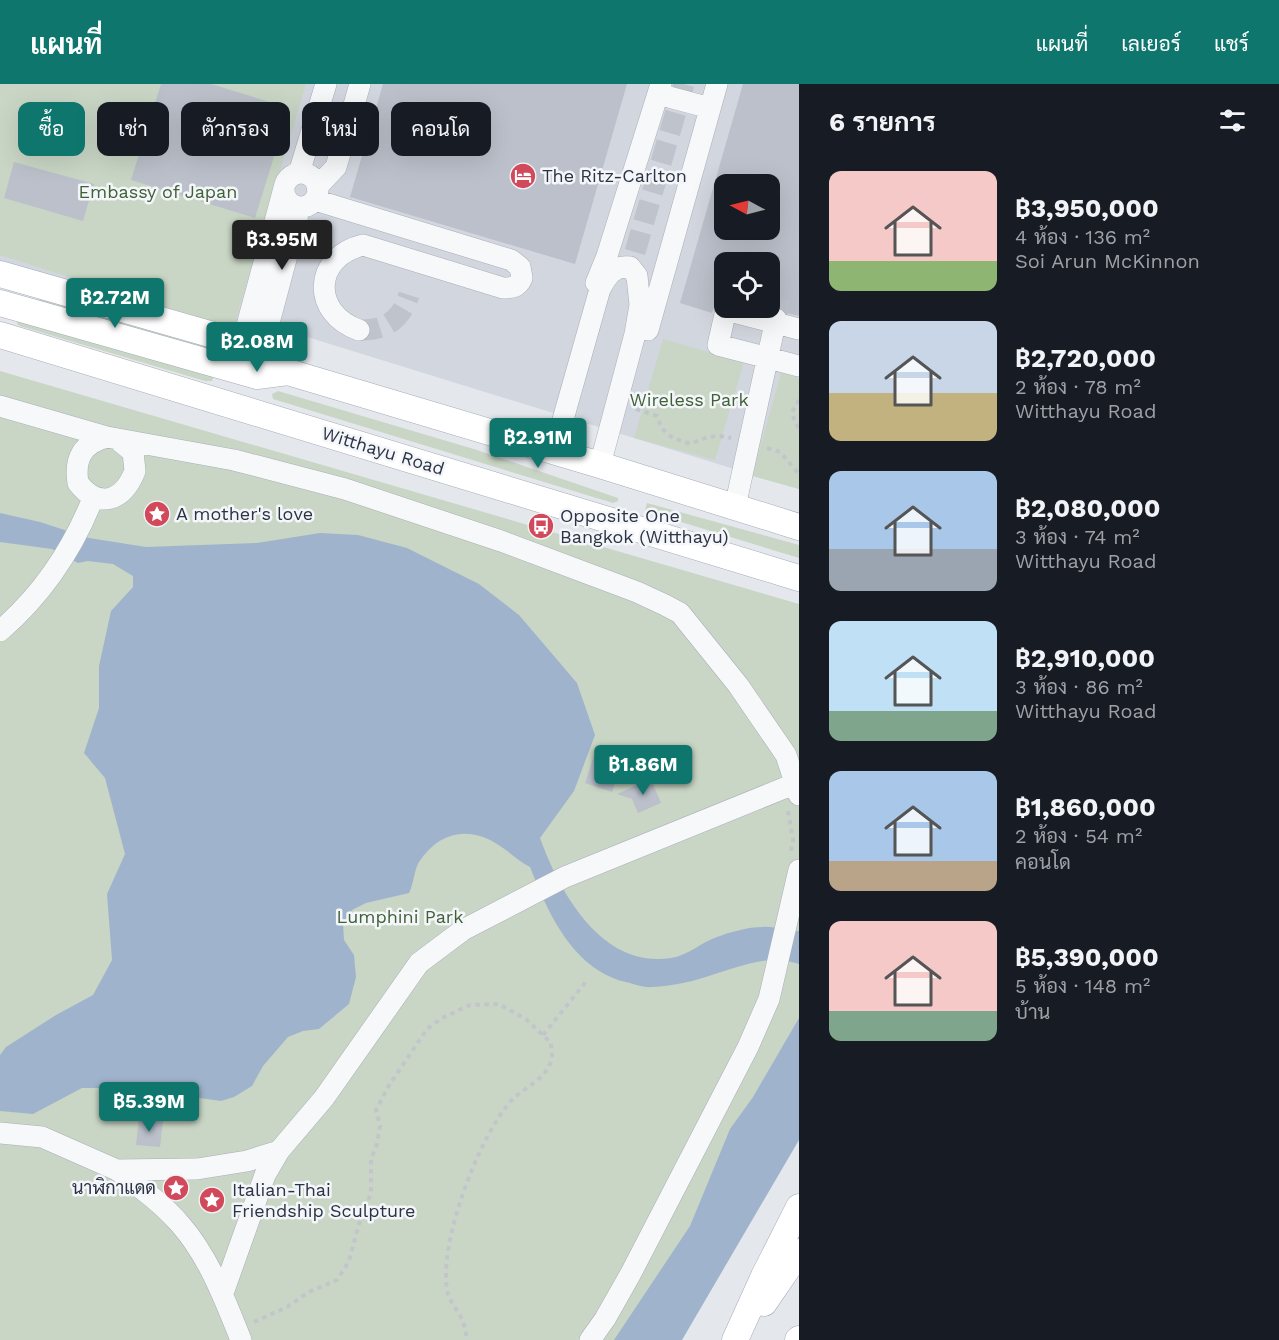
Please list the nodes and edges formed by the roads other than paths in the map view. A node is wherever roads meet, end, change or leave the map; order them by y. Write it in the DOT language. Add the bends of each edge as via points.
graph roads {
  1 [pos="326,84"];
  2 [pos="360,84"];
  3 [pos="717,84"];
  4 [pos="659,89"];
  5 [pos="710,108"];
  6 [pos="299,173"];
  7 [pos="284,188"];
  8 [pos="311,198"];
  9 [pos="8,277"];
  10 [pos="4,304"];
  11 [pos="776,321"];
  12 [pos="799,329"];
  13 [pos="359,330"];
  14 [pos="0,333"];
  15 [pos="252,346"];
  16 [pos="767,357"];
  17 [pos="799,366"];
  18 [pos="236,369"];
  19 [pos="288,372"];
  20 [pos="226,403"];
  21 [pos="0,406"];
  22 [pos="551,421"];
  23 [pos="112,438"];
  24 [pos="621,441"];
  25 [pos="554,451"];
  26 [pos="600,465"];
  27 [pos="93,498"];
  28 [pos="735,507"];
  29 [pos="799,527"];
  30 [pos="799,578"];
  31 [pos="0,631"];
  32 [pos="794,787"];
  33 [pos="794,865"];
  34 [pos="0,1133"];
  35 [pos="279,1151"];
  36 [pos="117,1170"];
  37 [pos="799,1207"];
  38 [pos="799,1252"];
  39 [pos="223,1293"];
  40 [pos="239,1335"];
  41 [pos="590,1340"];
  42 [pos="737,1340"];
  1 -- 6 [label="street"];
  2 -- 8 [label="street" via="336,167"];
  3 -- 5 [label="street"];
  4 -- 5 [label="street"];
  4 -- 22 [label="street" via="606,256 579,323"];
  5 -- 24 [label="street"];
  6 -- 7 [label="street" via="289,178"];
  6 -- 8 [label="street" via="310,176"];
  7 -- 8 [label="street" via="290,203"];
  7 -- 15 [label="street"];
  8 -- 13 [label="street" via="472,247 520,267 519,285 503,288 363,245 350,248 330,266 324,292 335,317"];
  8 -- 15 [label="street"];
  9 -- 10 [label="main road"];
  9 -- 15 [label="main road"];
  10 -- 14 [label="main road"];
  10 -- 18 [label="main road"];
  11 -- 12 [label="street"];
  11 -- 16 [label="street"];
  11 -- 16 [label="street" via="726,310 717,345"];
  14 -- 20 [label="main road, Witthayu Road"];
  15 -- 18 [label="main road"];
  15 -- 19 [label="main road"];
  16 -- 17 [label="street"];
  16 -- 28 [label="street"];
  18 -- 19 [label="main road" via="257,376"];
  18 -- 20 [label="main road"];
  19 -- 25 [label="main road"];
  20 -- 30 [label="main road, Witthayu Road"];
  21 -- 23 [label="street"];
  23 -- 27 [label="street" via="88,444 81,451 78,483"];
  23 -- 27 [label="street" via="133,452 135,471 120,494 102,500"];
  23 -- 32 [label="street" via="234,460 345,489 501,541 665,605 680,613 738,685 786,755"];
  25 -- 26 [label="main road"];
  25 -- 26 [label="street" via="600,289 606,277 632,260 640,304"];
  26 -- 28 [label="main road"];
  27 -- 31 [label="street" via="79,534 65,556 37,596"];
  28 -- 29 [label="main road"];
  32 -- 35 [label="street" via="565,877 463,930 419,963 324,1098"];
  33 -- 41 [label="street" via="786,930 769,999 631,1273"];
  34 -- 36 [label="street" via="42,1137"];
  35 -- 36 [label="street" via="197,1169"];
  35 -- 39 [label="street" via="265,1175"];
  36 -- 39 [label="street" via="181,1224"];
  37 -- 42 [label="main road"];
  38 -- 42 [label="main road"];
  39 -- 40 [label="street"];
}
